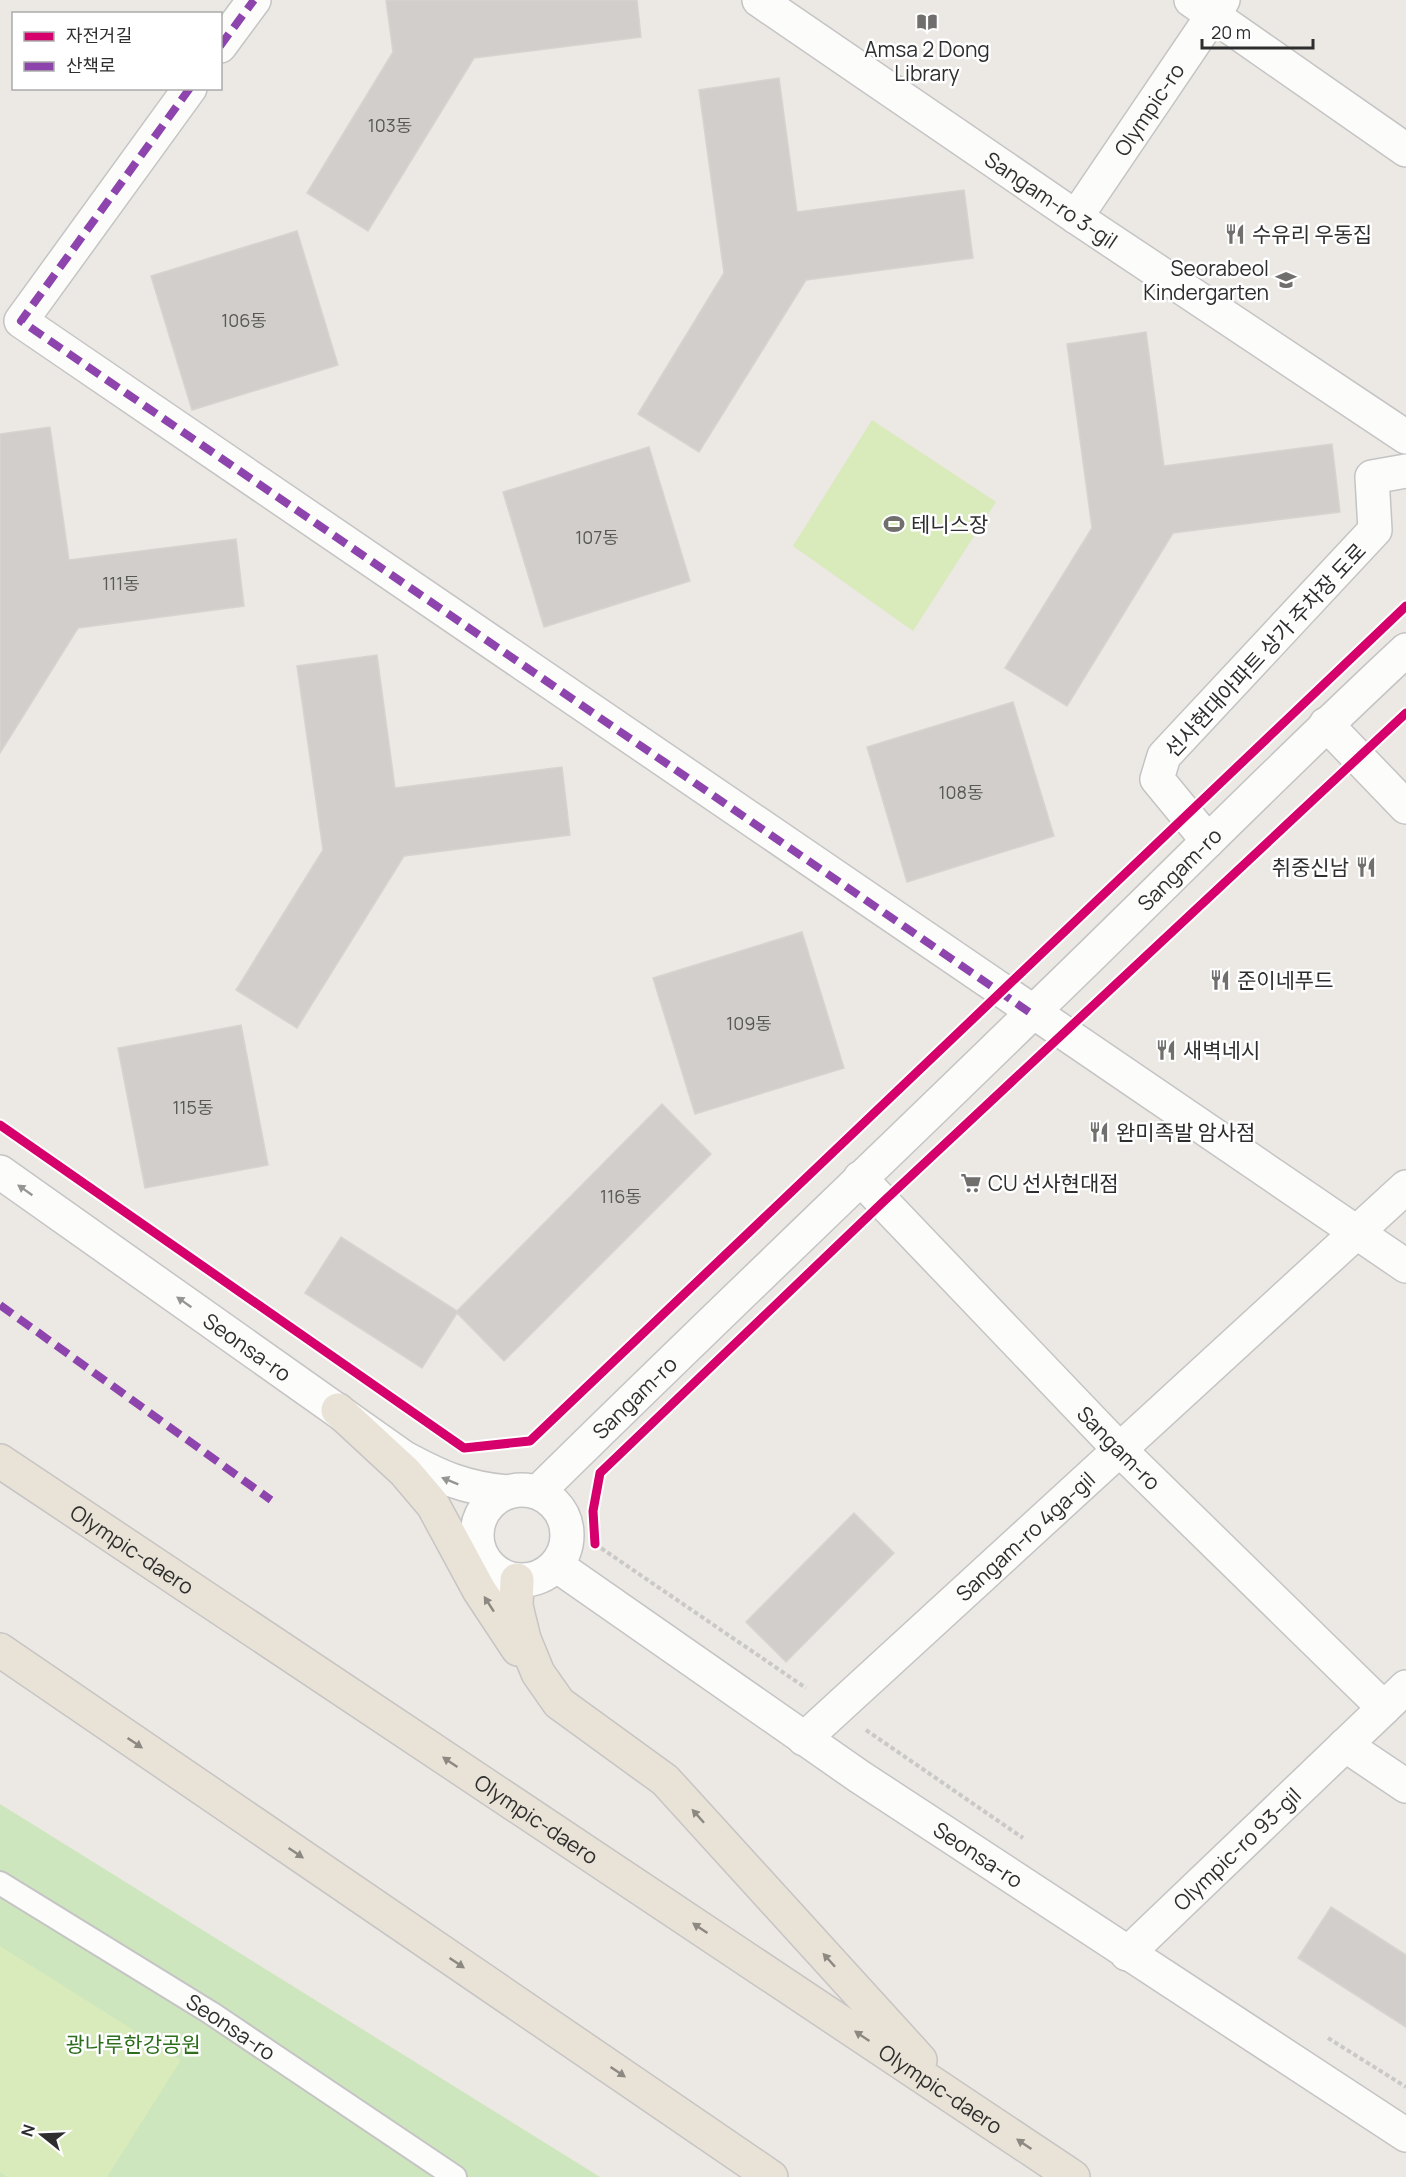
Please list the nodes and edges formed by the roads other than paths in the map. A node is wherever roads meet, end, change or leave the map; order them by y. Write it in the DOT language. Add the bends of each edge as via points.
graph roads {
  1 [pos="254,0"];
  2 [pos="759,0"];
  3 [pos="1209,5"];
  4 [pos="222,43"];
  5 [pos="188,90"];
  6 [pos="1406,150"];
  7 [pos="1076,217"];
  8 [pos="10,313"];
  9 [pos="1406,437"];
  10 [pos="1406,471"];
  11 [pos="1406,650"];
  12 [pos="1326,724"];
  13 [pos="1406,807"];
  14 [pos="1208,841"];
  15 [pos="1032,1014"];
  16 [pos="0,1172"];
  17 [pos="860,1178"];
  18 [pos="1406,1187"];
  19 [pos="1357,1234"];
  20 [pos="1406,1266"];
  21 [pos="338,1410"];
  22 [pos="1120,1450"];
  23 [pos="0,1461"];
  24 [pos="522,1492"];
  25 [pos="556,1565"];
  26 [pos="517,1580"];
  27 [pos="0,1650"];
  28 [pos="0,1674"];
  29 [pos="1395,1698"];
  30 [pos="559,1703"];
  31 [pos="91,1713"];
  32 [pos="804,1739"];
  33 [pos="1345,1745"];
  34 [pos="1406,1786"];
  35 [pos="0,1883"];
  36 [pos="1127,1954"];
  37 [pos="953,2097"];
  38 [pos="1406,2135"];
  39 [pos="455,2177"];
  40 [pos="771,2177"];
  41 [pos="1073,2177"];
  1 -- 4 [label="street"];
  2 -- 7 [label="street, Sangam-ro 3-gil"];
  3 -- 6 [label="street"];
  3 -- 7 [label="street, Olympic-ro"];
  5 -- 8 [label="street"];
  7 -- 9 [label="street, Sangam-ro 3-gil"];
  8 -- 15 [label="street"];
  10 -- 14 [label="street, 선사현대아파트 상가 주차장 도로" via="1372,477 1375,530 1164,756 1157,779"];
  11 -- 12 [label="street, Sangam-ro"];
  12 -- 13 [label="street"];
  12 -- 14 [label="street, Sangam-ro"];
  14 -- 15 [label="street, Sangam-ro"];
  15 -- 17 [label="street, Sangam-ro"];
  15 -- 19 [label="street"];
  21 -- 16 [label="street, Seonsa-ro, one-way"];
  17 -- 22 [label="street, Sangam-ro"];
  17 -- 24 [label="street, Sangam-ro"];
  18 -- 19 [label="street, Sangam-ro 4ga-gil"];
  19 -- 20 [label="street"];
  19 -- 22 [label="street, Sangam-ro 4ga-gil"];
  24 -- 21 [label="street, Seonsa-ro, one-way" via="476,1489 439,1476 403,1457"];
  30 -- 21 [label="highway, one-way" via="528,1665 479,1590 433,1505 405,1472"];
  22 -- 29 [label="street, Sangam-ro"];
  22 -- 32 [label="street, Sangam-ro 4ga-gil"];
  37 -- 23 [label="highway, Olympic-daero, one-way"];
  24 -- 25 [label="street" via="551,1500 567,1524 568,1539"];
  24 -- 26 [label="street" via="494,1500 477,1526 482,1556 502,1576"];
  25 -- 26 [label="street" via="538,1577"];
  25 -- 32 [label="street, Seonsa-ro"];
  26 -- 30 [label="highway" via="516,1606 524,1639 538,1673"];
  27 -- 31 [label="highway"];
  28 -- 31 [label="highway"];
  29 -- 33 [label="street, Olympic-ro 93-gil"];
  37 -- 30 [label="highway, one-way" via="665,1780"];
  31 -- 40 [label="highway, one-way"];
  32 -- 36 [label="street, Seonsa-ro"];
  33 -- 34 [label="street"];
  33 -- 36 [label="street, Olympic-ro 93-gil"];
  35 -- 39 [label="lane, Seonsa-ro" via="211,2013"];
  36 -- 38 [label="street, Seonsa-ro"];
  41 -- 37 [label="highway, Olympic-daero, one-way"];
}
